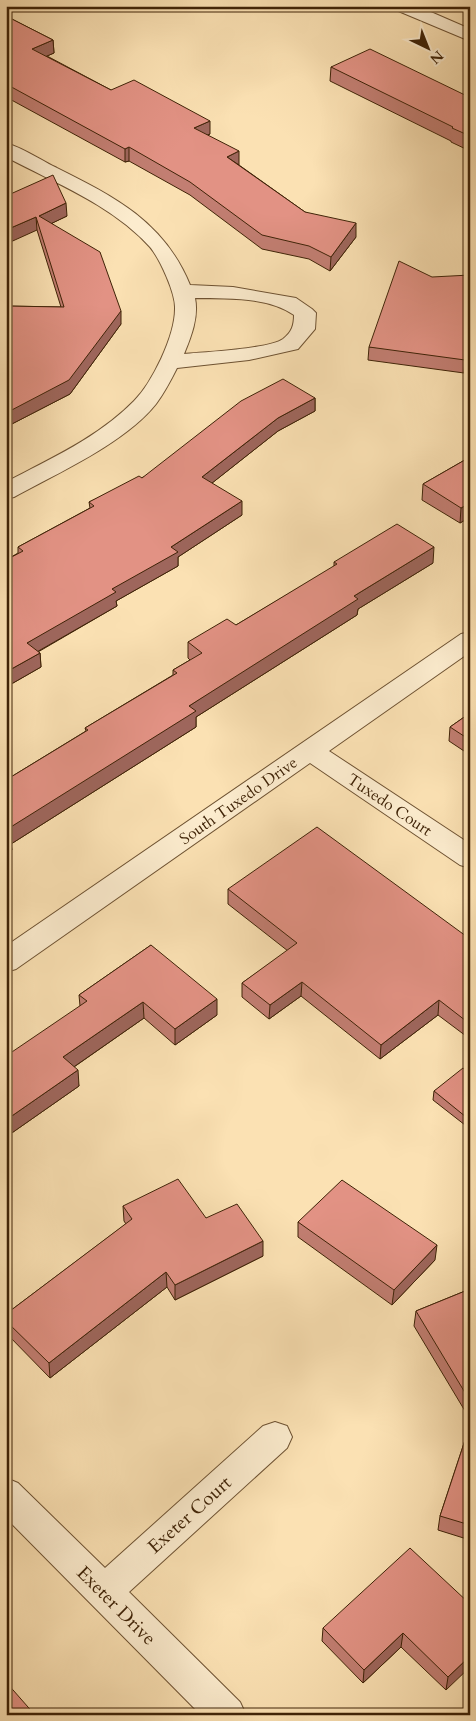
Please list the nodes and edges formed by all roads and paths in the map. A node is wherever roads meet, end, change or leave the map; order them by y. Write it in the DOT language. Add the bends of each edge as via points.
graph roads {
  1 [pos="402,6"];
  2 [pos="470,36"];
  3 [pos="11,157"];
  4 [pos="183,299"];
  5 [pos="169,362"];
  6 [pos="6,492"];
  7 [pos="470,640"];
  8 [pos="310,750"];
  9 [pos="470,858"];
  10 [pos="6,960"];
  11 [pos="275,1437"];
  12 [pos="6,1494"];
  13 [pos="104,1592"];
  14 [pos="227,1715"];
  1 -- 2 [label="street"];
  3 -- 4 [label="street" via="100,198 132,222 158,244 174,269"];
  4 -- 5 [label="street" via="180,340"];
  4 -- 5 [label="street" via="234,293 289,302 304,313 304,328 290,344 249,354"];
  5 -- 6 [label="street" via="143,406 119,426"];
  7 -- 8 [label="street, South Tuxedo Drive"];
  8 -- 9 [label="street, Tuxedo Court"];
  8 -- 10 [label="street, South Tuxedo Drive"];
  11 -- 13 [label="street, Exeter Court"];
  12 -- 13 [label="street, Exeter Drive"];
  13 -- 14 [label="street, Exeter Drive"];
}
